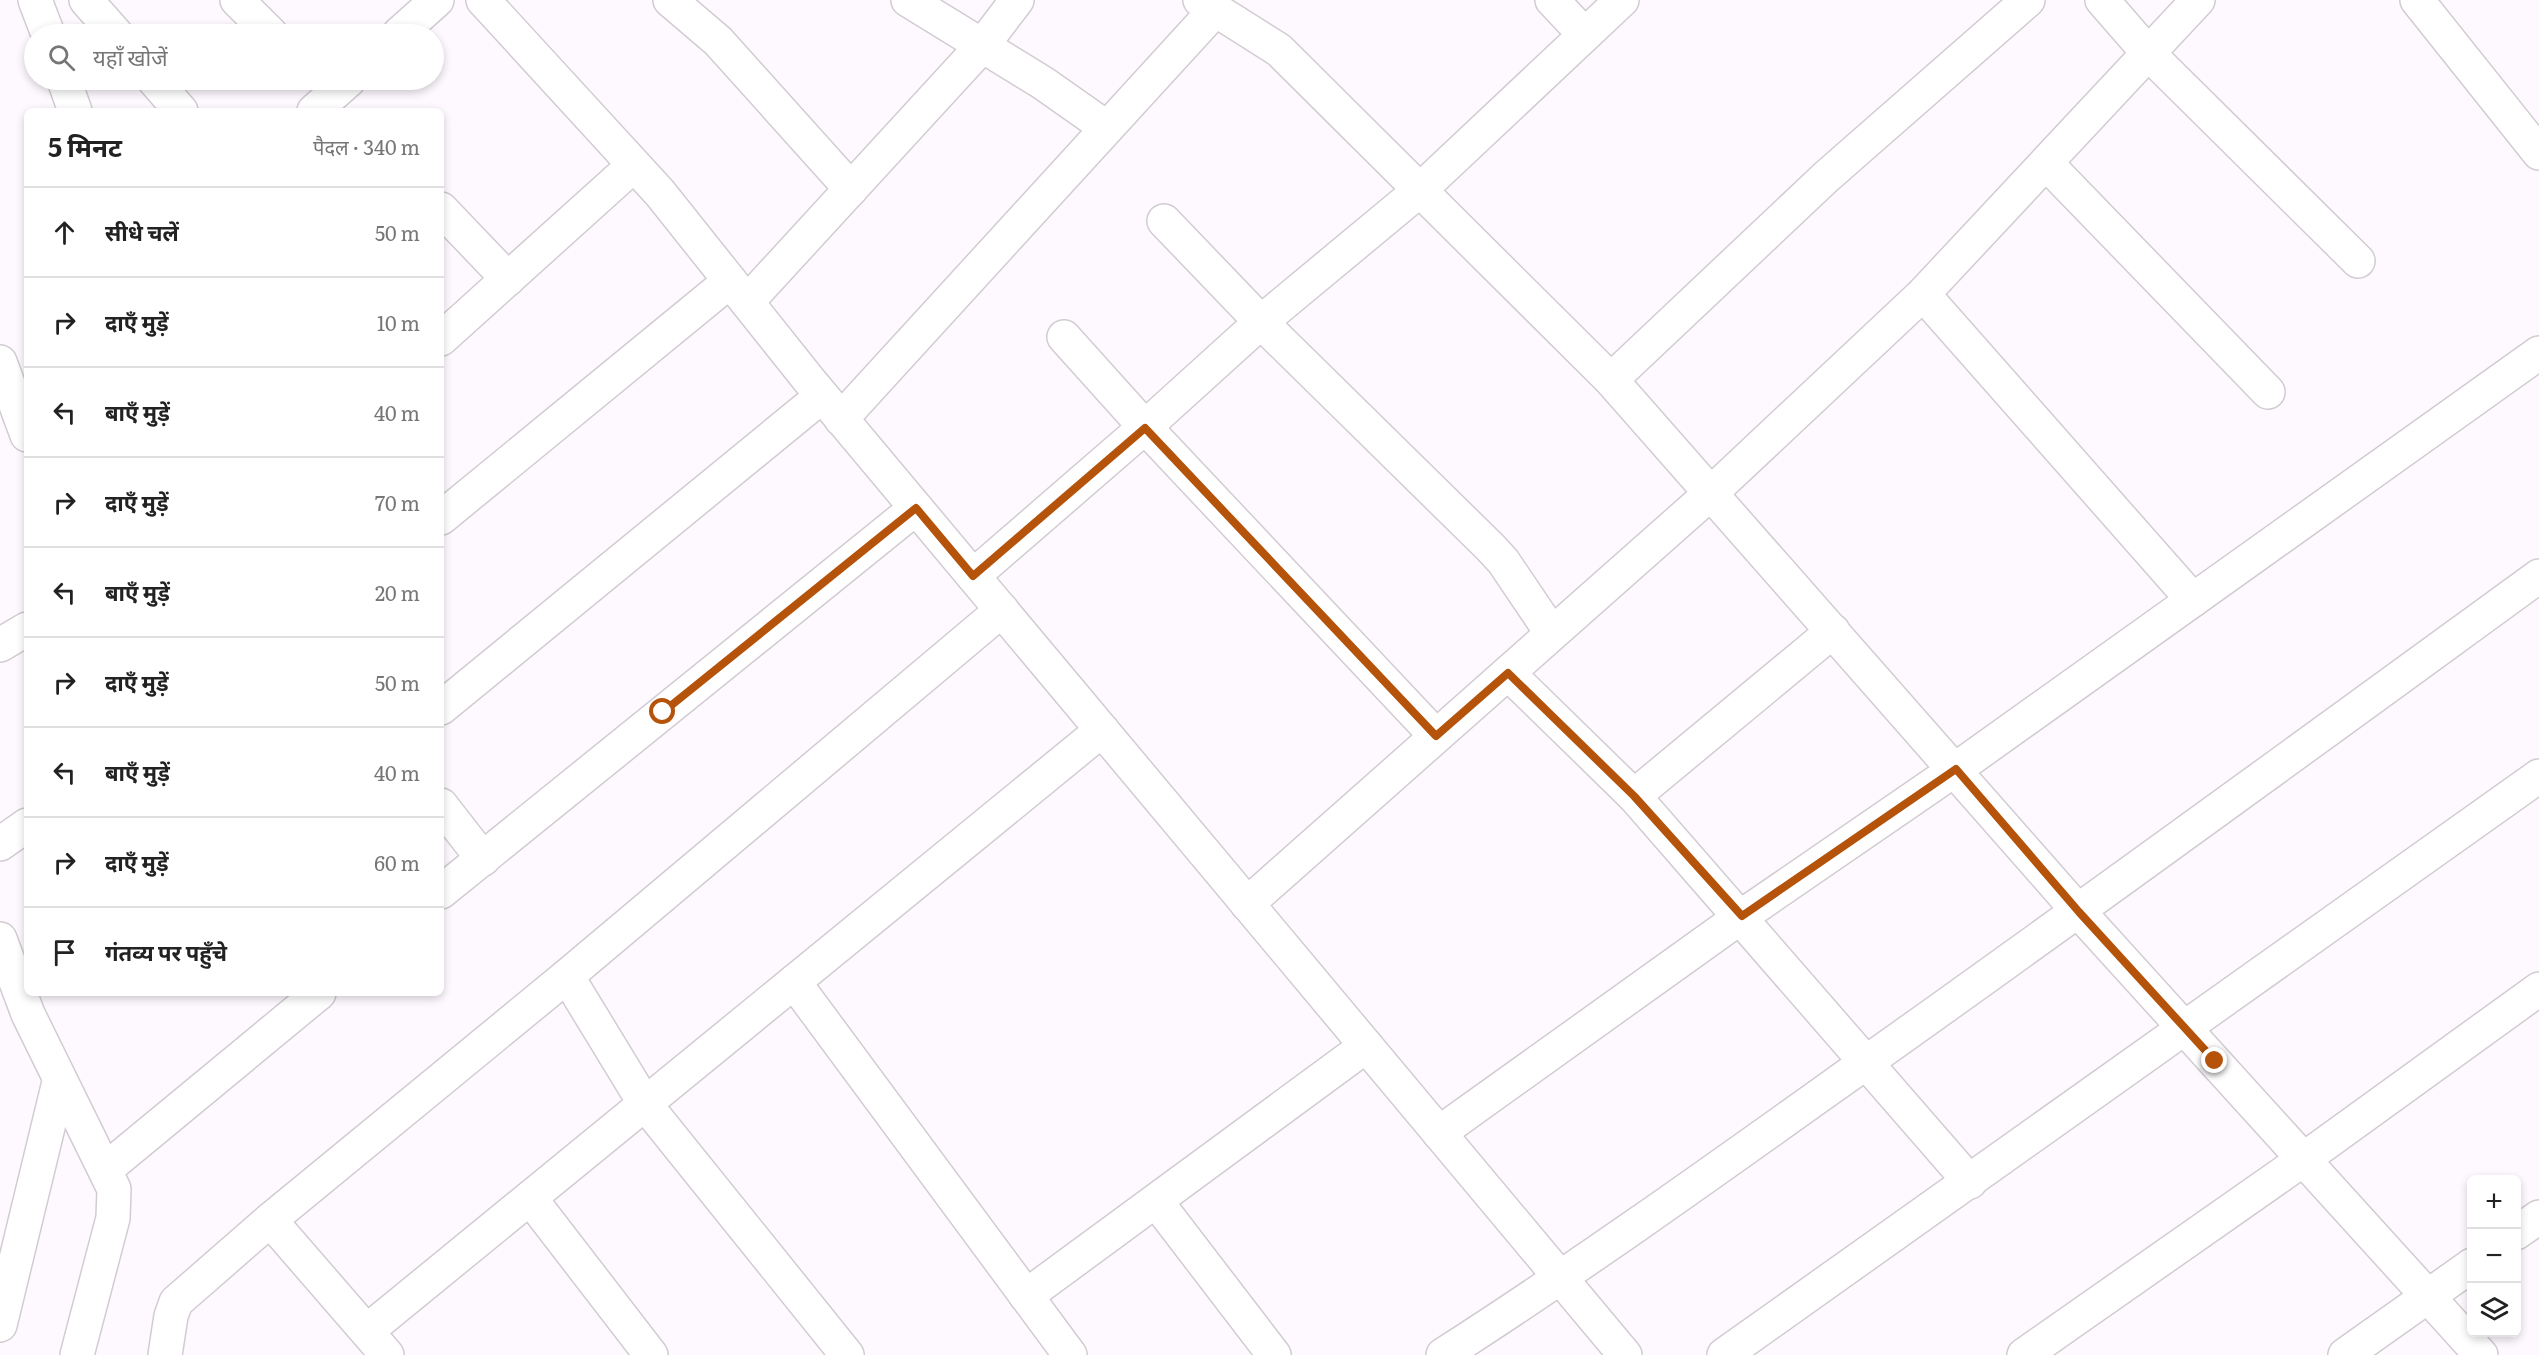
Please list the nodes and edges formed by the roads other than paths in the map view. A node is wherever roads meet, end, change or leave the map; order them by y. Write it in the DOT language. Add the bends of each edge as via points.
graph roads {
  1 [pos="35,0"];
  2 [pos="86,0"];
  3 [pos="237,0"];
  4 [pos="438,0"];
  5 [pos="483,0"];
  6 [pos="670,0"];
  7 [pos="908,0"];
  8 [pos="1017,0"];
  9 [pos="1551,0"];
  10 [pos="1622,0"];
  11 [pos="2028,0"];
  12 [pos="2102,0"];
  13 [pos="2198,0"];
  14 [pos="2418,0"];
  15 [pos="1207,5"];
  16 [pos="44,24"];
  17 [pos="107,24"];
  18 [pos="261,24"];
  19 [pos="410,24"];
  20 [pos="1584,34"];
  21 [pos="982,46"];
  22 [pos="2149,54"];
  23 [pos="68,90"];
  24 [pos="163,90"];
  25 [pos="74,108"];
  26 [pos="178,108"];
  27 [pos="1107,128"];
  28 [pos="2539,153"];
  29 [pos="2046,163"];
  30 [pos="634,165"];
  31 [pos="851,189"];
  32 [pos="1420,190"];
  33 [pos="444,213"];
  34 [pos="1164,221"];
  35 [pos="2358,261"];
  36 [pos="508,279"];
  37 [pos="739,292"];
  38 [pos="1923,294"];
  39 [pos="1260,322"];
  40 [pos="444,336"];
  41 [pos="1064,337"];
  42 [pos="2539,352"];
  43 [pos="0,362"];
  44 [pos="1611,380"];
  45 [pos="2268,392"];
  46 [pos="832,407"];
  47 [pos="24,427"];
  48 [pos="1145,428"];
  49 [pos="1711,493"];
  50 [pos="916,508"];
  51 [pos="444,516"];
  52 [pos="973,576"];
  53 [pos="2539,576"];
  54 [pos="2193,600"];
  55 [pos="1002,610"];
  56 [pos="24,631"];
  57 [pos="1833,631"];
  58 [pos="1551,633"];
  59 [pos="0,645"];
  60 [pos="1508,673"];
  61 [pos="444,706"];
  62 [pos="1102,730"];
  63 [pos="1436,736"];
  64 [pos="1956,769"];
  65 [pos="2539,776"];
  66 [pos="1634,796"];
  67 [pos="444,809"];
  68 [pos="24,827"];
  69 [pos="0,844"];
  70 [pos="483,859"];
  71 [pos="444,890"];
  72 [pos="1247,904"];
  73 [pos="2079,912"];
  74 [pos="1742,916"];
  75 [pos="2,953"];
  76 [pos="567,976"];
  77 [pos="794,982"];
  78 [pos="24,985"];
  79 [pos="2539,989"];
  80 [pos="315,996"];
  81 [pos="33,998"];
  82 [pos="2186,1028"];
  83 [pos="1366,1046"];
  84 [pos="1866,1062"];
  85 [pos="59,1082"];
  86 [pos="645,1104"];
  87 [pos="1439,1132"];
  88 [pos="2304,1159"];
  89 [pos="106,1169"];
  90 [pos="1970,1182"];
  91 [pos="530,1198"];
  92 [pos="1156,1201"];
  93 [pos="2539,1217"];
  94 [pos="270,1220"];
  95 [pos="2521,1230"];
  96 [pos="2467,1269"];
  97 [pos="1560,1280"];
  98 [pos="1026,1296"];
  99 [pos="2428,1296"];
  100 [pos="0,1324"];
  101 [pos="377,1343"];
  102 [pos="77,1355"];
  103 [pos="165,1355"];
  104 [pos="651,1355"];
  105 [pos="847,1355"];
  106 [pos="1070,1355"];
  107 [pos="1274,1355"];
  108 [pos="1443,1355"];
  109 [pos="1624,1355"];
  110 [pos="1724,1355"];
  111 [pos="2024,1355"];
  112 [pos="2345,1355"];
  113 [pos="2481,1355"];
  1 -- 16 [label="street"];
  2 -- 17 [label="street"];
  3 -- 18 [label="street"];
  4 -- 19 [label="street"];
  5 -- 30 [label="street"];
  6 -- 31 [label="street" via="718,41"];
  7 -- 21 [label="street"];
  8 -- 21 [label="street"];
  9 -- 20 [label="street"];
  10 -- 20 [label="street"];
  11 -- 44 [label="street" via="1826,177"];
  12 -- 22 [label="street"];
  13 -- 22 [label="street"];
  14 -- 28 [label="street"];
  15 -- 27 [label="street"];
  15 -- 32 [label="street" via="1279,50"];
  20 -- 32 [label="street"];
  21 -- 27 [label="street"];
  21 -- 31 [label="street"];
  22 -- 29 [label="street"];
  22 -- 35 [label="street"];
  23 -- 25 [label="street"];
  24 -- 26 [label="street"];
  27 -- 46 [label="street"];
  29 -- 38 [label="street"];
  29 -- 45 [label="street"];
  30 -- 36 [label="street"];
  30 -- 37 [label="street"];
  31 -- 37 [label="street"];
  32 -- 39 [label="street"];
  32 -- 44 [label="street"];
  33 -- 36 [label="street"];
  34 -- 39 [label="street"];
  36 -- 40 [label="street"];
  37 -- 46 [label="street"];
  37 -- 51 [label="street"];
  38 -- 49 [label="street"];
  38 -- 54 [label="street"];
  39 -- 48 [label="street"];
  39 -- 58 [label="street" via="1490,547"];
  41 -- 48 [label="street"];
  42 -- 54 [label="street"];
  43 -- 47 [label="street"];
  44 -- 49 [label="street"];
  46 -- 50 [label="street"];
  46 -- 61 [label="street"];
  48 -- 52 [label="street"];
  48 -- 63 [label="street"];
  49 -- 57 [label="street"];
  49 -- 58 [label="street"];
  50 -- 52 [label="street"];
  50 -- 70 [label="street"];
  52 -- 55 [label="street"];
  53 -- 73 [label="street"];
  54 -- 64 [label="street"];
  55 -- 62 [label="street"];
  55 -- 76 [label="street"];
  56 -- 59 [label="street"];
  57 -- 64 [label="street"];
  57 -- 66 [label="street"];
  58 -- 60 [label="street"];
  60 -- 63 [label="street"];
  60 -- 66 [label="street"];
  62 -- 72 [label="street"];
  62 -- 77 [label="street"];
  63 -- 72 [label="street"];
  64 -- 73 [label="street"];
  64 -- 74 [label="street"];
  65 -- 82 [label="street"];
  66 -- 74 [label="street"];
  67 -- 70 [label="street"];
  68 -- 69 [label="street"];
  70 -- 71 [label="street"];
  72 -- 83 [label="street"];
  73 -- 82 [label="street"];
  73 -- 84 [label="street"];
  74 -- 84 [label="street"];
  74 -- 87 [label="street"];
  75 -- 78 [label="street"];
  76 -- 86 [label="street"];
  76 -- 94 [label="street"];
  77 -- 86 [label="street"];
  77 -- 98 [label="street"];
  79 -- 88 [label="street"];
  80 -- 89 [label="street"];
  81 -- 85 [label="street"];
  82 -- 88 [label="street"];
  82 -- 90 [label="street"];
  83 -- 87 [label="street"];
  83 -- 92 [label="street"];
  84 -- 90 [label="street"];
  84 -- 97 [label="street"];
  85 -- 89 [label="street"];
  85 -- 100 [label="street"];
  86 -- 91 [label="street"];
  86 -- 105 [label="street"];
  87 -- 97 [label="street"];
  88 -- 99 [label="street"];
  88 -- 111 [label="street"];
  89 -- 102 [label="street" via="114,1189 113,1218"];
  90 -- 110 [label="street"];
  91 -- 101 [label="street"];
  91 -- 104 [label="street"];
  92 -- 98 [label="street"];
  92 -- 107 [label="street"];
  93 -- 95 [label="street"];
  94 -- 101 [label="street"];
  94 -- 103 [label="street" via="176,1302"];
  96 -- 99 [label="street"];
  97 -- 108 [label="street"];
  97 -- 109 [label="street"];
  98 -- 106 [label="street"];
  99 -- 112 [label="street"];
  99 -- 113 [label="street"];
}
